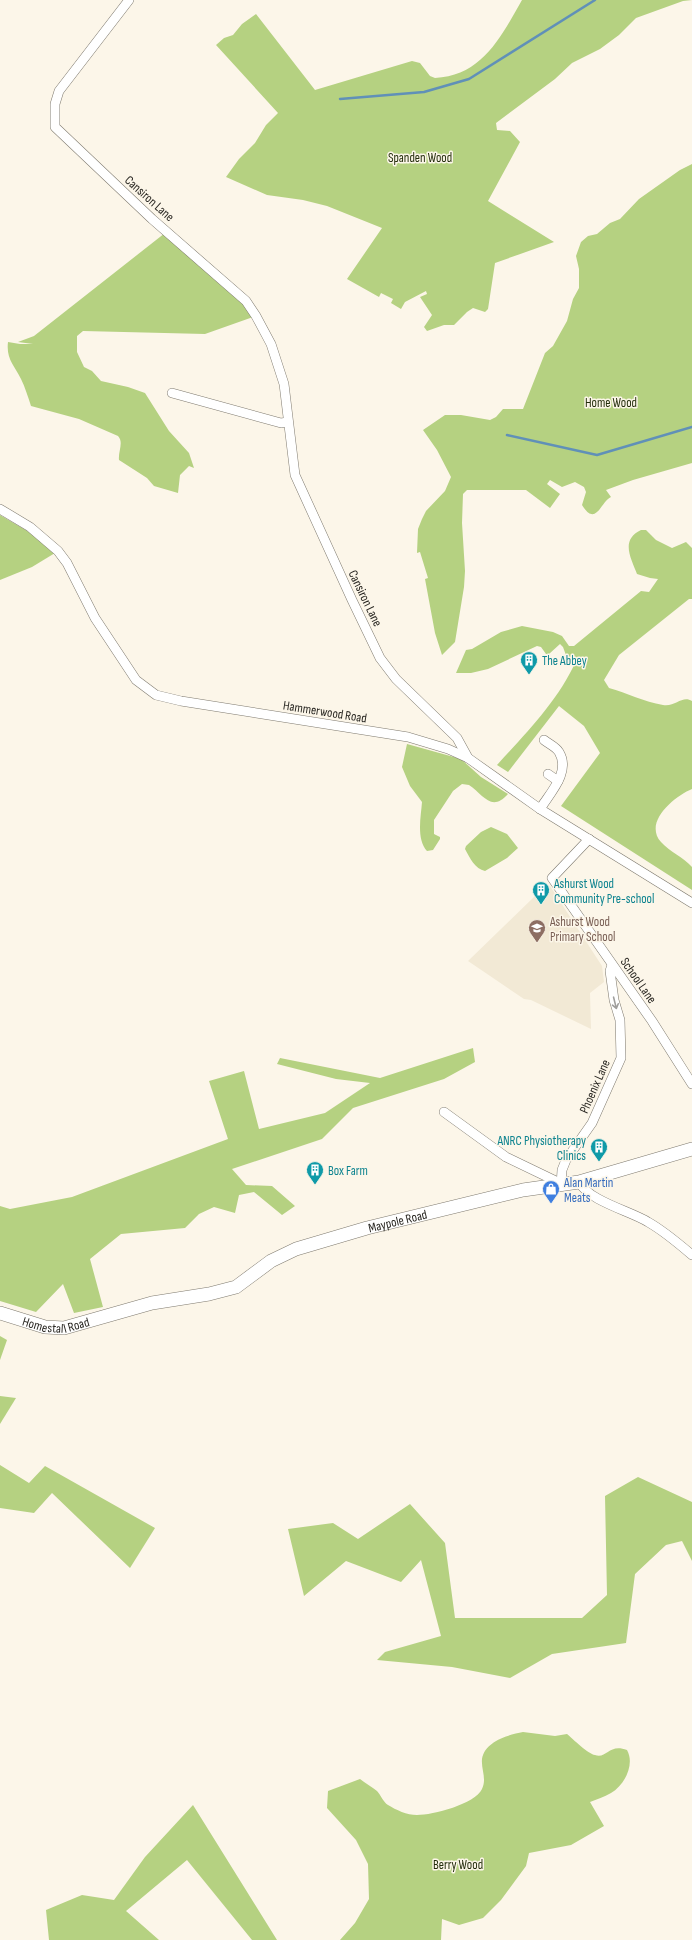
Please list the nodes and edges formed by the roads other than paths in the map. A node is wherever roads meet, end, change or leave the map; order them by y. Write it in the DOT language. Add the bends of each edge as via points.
graph roads {
  1 [pos="129,0"];
  2 [pos="172,393"];
  3 [pos="288,422"];
  4 [pos="0,509"];
  5 [pos="544,740"];
  6 [pos="468,758"];
  7 [pos="548,774"];
  8 [pos="558,781"];
  9 [pos="540,808"];
  10 [pos="589,839"];
  11 [pos="692,903"];
  12 [pos="612,965"];
  13 [pos="692,1084"];
  14 [pos="444,1112"];
  15 [pos="692,1148"];
  16 [pos="579,1182"];
  17 [pos="560,1184"];
  18 [pos="692,1255"];
  19 [pos="0,1313"];
  20 [pos="112,1314"];
  1 -- 3 [label="street, Cansiron Lane" via="59,92 54,104 55,127 152,219 246,301 271,344 284,384"];
  2 -- 3 [label="street" via="281,423"];
  3 -- 6 [label="street, Cansiron Lane" via="295,475 380,658 396,679 457,738"];
  4 -- 6 [label="street, Hammerwood Road" via="30,527 58,551 127,668 136,680 156,694 181,701 408,737"];
  5 -- 8 [label="street" via="558,750 561,757 563,769"];
  6 -- 9 [label="street, Hammerwood Road"];
  7 -- 8 [label="street"];
  8 -- 9 [label="street"];
  9 -- 10 [label="street, Hammerwood Road"];
  10 -- 11 [label="street, Hammerwood Road"];
  10 -- 12 [label="street, School Lane" via="552,878"];
  12 -- 13 [label="street, School Lane"];
  12 -- 17 [label="street, Phoenix Lane, one-way" via="610,972 620,1020 621,1058 592,1123 566,1160"];
  14 -- 17 [label="street" via="506,1157"];
  15 -- 16 [label="street, Maypole Road"];
  16 -- 17 [label="street, Maypole Road"];
  16 -- 18 [label="street" via="592,1195 647,1221"];
  17 -- 20 [label="street, Maypole Road" via="523,1190 368,1228 296,1249 271,1261 236,1287"];
  19 -- 20 [label="street, Homestall Road" via="45,1327 64,1328"];
}
